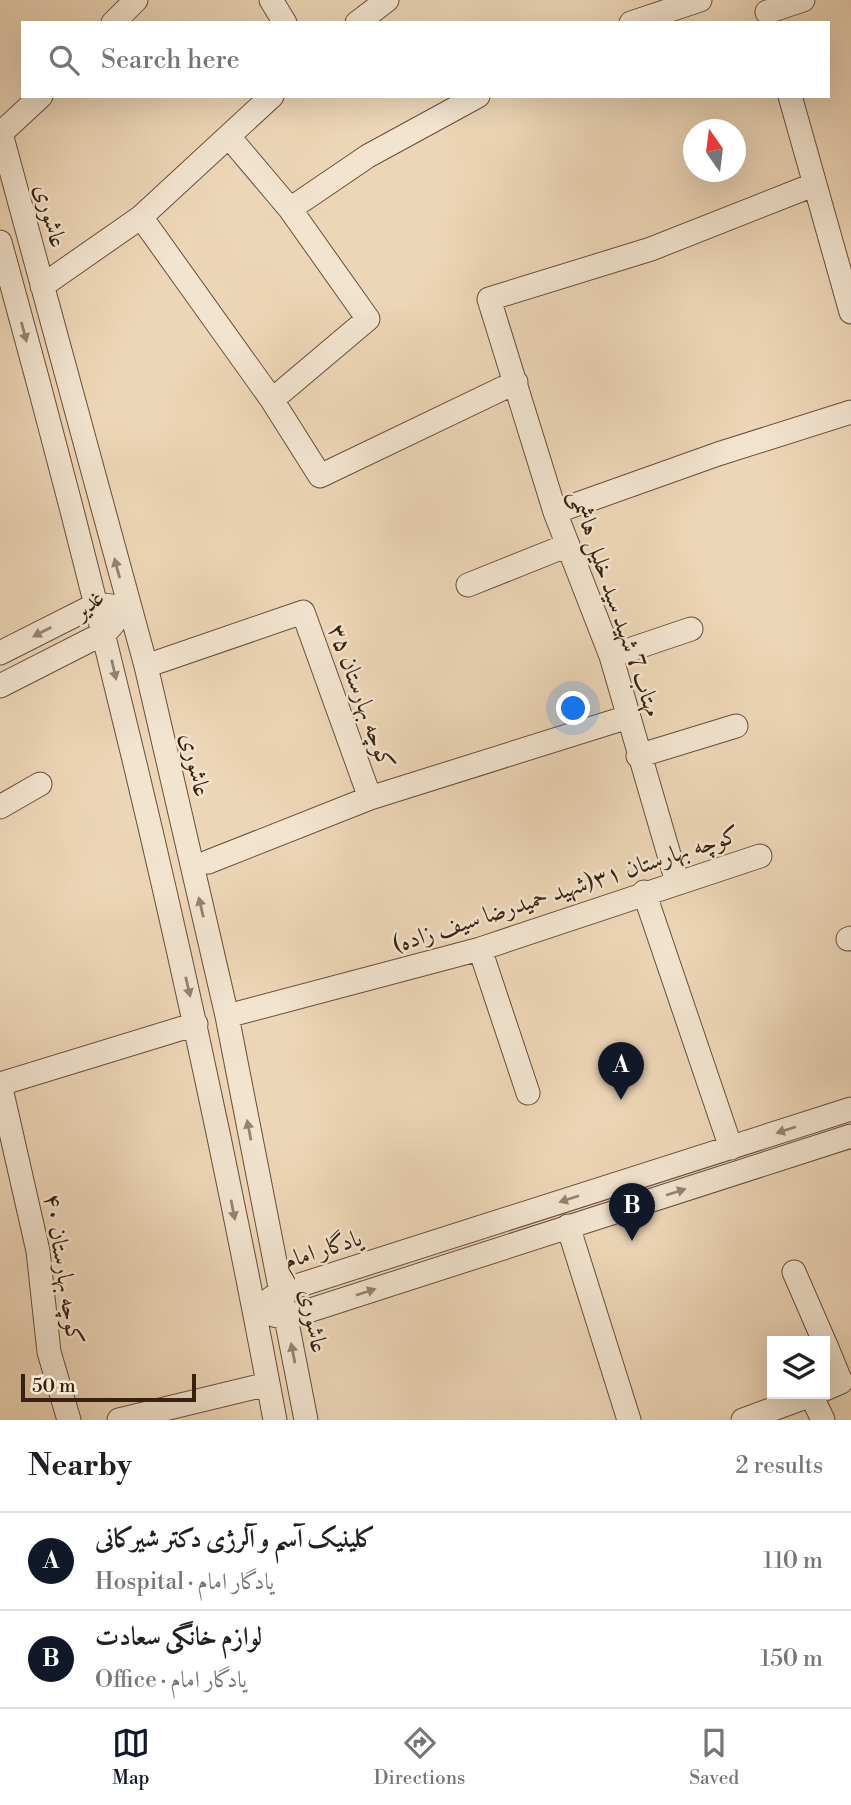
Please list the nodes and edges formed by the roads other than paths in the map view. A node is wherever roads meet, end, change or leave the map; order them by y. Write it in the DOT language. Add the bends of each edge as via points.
graph roads {
  1 [pos="136,0"];
  2 [pos="271,0"];
  3 [pos="387,0"];
  4 [pos="699,0"];
  5 [pos="803,0"];
  6 [pos="767,11"];
  7 [pos="115,21"];
  8 [pos="284,21"];
  9 [pos="360,21"];
  10 [pos="637,21"];
  11 [pos="39,98"];
  12 [pos="270,98"];
  13 [pos="474,98"];
  14 [pos="791,98"];
  15 [pos="0,131"];
  16 [pos="230,138"];
  17 [pos="813,186"];
  18 [pos="290,209"];
  19 [pos="141,217"];
  20 [pos="0,242"];
  21 [pos="5,278"];
  22 [pos="42,286"];
  23 [pos="851,312"];
  24 [pos="516,382"];
  25 [pos="272,400"];
  26 [pos="851,412"];
  27 [pos="555,512"];
  28 [pos="568,545"];
  29 [pos="468,585"];
  30 [pos="97,604"];
  31 [pos="128,608"];
  32 [pos="691,629"];
  33 [pos="106,632"];
  34 [pos="0,653"];
  35 [pos="611,656"];
  36 [pos="146,666"];
  37 [pos="0,686"];
  38 [pos="628,717"];
  39 [pos="736,726"];
  40 [pos="638,756"];
  41 [pos="40,784"];
  42 [pos="370,798"];
  43 [pos="0,807"];
  44 [pos="760,856"];
  45 [pos="208,862"];
  46 [pos="677,882"];
  47 [pos="644,892"];
  48 [pos="480,949"];
  49 [pos="226,1016"];
  50 [pos="196,1024"];
  51 [pos="0,1084"];
  52 [pos="528,1093"];
  53 [pos="851,1109"];
  54 [pos="851,1136"];
  55 [pos="731,1148"];
  56 [pos="568,1226"];
  57 [pos="794,1272"];
  58 [pos="330,1276"];
  59 [pos="281,1292"];
  60 [pos="337,1301"];
  61 [pos="253,1311"];
  62 [pos="286,1318"];
  63 [pos="821,1336"];
  64 [pos="830,1356"];
  65 [pos="268,1384"];
  66 [pos="830,1387"];
  67 [pos="801,1399"];
  68 [pos="818,1399"];
  69 [pos="69,1420"];
  70 [pos="119,1420"];
  71 [pos="275,1420"];
  72 [pos="306,1420"];
  73 [pos="629,1420"];
  74 [pos="743,1420"];
  75 [pos="823,1420"];
  1 -- 7 [label="street"];
  2 -- 8 [label="street"];
  3 -- 9 [label="street"];
  4 -- 10 [label="street"];
  5 -- 6 [label="street"];
  11 -- 15 [label="street"];
  12 -- 16 [label="street"];
  13 -- 18 [label="street" via="368,156"];
  14 -- 17 [label="street"];
  15 -- 22 [label="street, عاشوری"];
  16 -- 18 [label="street"];
  16 -- 19 [label="street"];
  17 -- 23 [label="street"];
  17 -- 24 [label="street, مهتاب 7 شهید سید خلیل هاشمی" via="652,248 489,299"];
  18 -- 25 [label="street" via="368,319"];
  19 -- 22 [label="street"];
  19 -- 25 [label="street"];
  20 -- 21 [label="street"];
  21 -- 30 [label="street, one-way"];
  31 -- 22 [label="street, عاشوری, one-way"];
  24 -- 25 [label="street" via="320,476"];
  24 -- 27 [label="street, مهتاب 7 شهید سید خلیل هاشمی"];
  26 -- 27 [label="street"];
  27 -- 28 [label="street, مهتاب 7 شهید سید خلیل هاشمی"];
  28 -- 29 [label="street"];
  28 -- 35 [label="street, مهتاب 7 شهید سید خلیل هاشمی"];
  30 -- 31 [label="street, غدیر"];
  30 -- 33 [label="street"];
  30 -- 34 [label="street, غدیر, one-way"];
  31 -- 33 [label="street, غدیر"];
  31 -- 36 [label="street, عاشوری"];
  32 -- 35 [label="street"];
  33 -- 37 [label="street, غدیر"];
  33 -- 50 [label="street, one-way"];
  35 -- 38 [label="street, مهتاب 7 شهید سید خلیل هاشمی"];
  36 -- 42 [label="street, کوچه بهارستان ۳۵" via="303,612"];
  49 -- 36 [label="street, عاشوری, one-way"];
  38 -- 40 [label="street, مهتاب 7 شهید سید خلیل هاشمی"];
  38 -- 42 [label="street"];
  39 -- 40 [label="street"];
  40 -- 46 [label="street, مهتاب 7 شهید سید خلیل هاشمی"];
  41 -- 43 [label="street"];
  42 -- 45 [label="street"];
  44 -- 46 [label="street, کوچه بهارستان ۳۱(شهید حمیدرضا سیف زاده)"];
  46 -- 47 [label="street, کوچه بهارستان ۳۱(شهید حمیدرضا سیف زاده)"];
  47 -- 48 [label="street, کوچه بهارستان ۳۱(شهید حمیدرضا سیف زاده)"];
  47 -- 55 [label="street"];
  48 -- 49 [label="street, کوچه بهارستان ۳۱(شهید حمیدرضا سیف زاده)"];
  48 -- 52 [label="street"];
  59 -- 49 [label="street, عاشوری, one-way"];
  50 -- 51 [label="street"];
  50 -- 61 [label="street, one-way"];
  51 -- 69 [label="street, کوچه بهارستان ۴۰" via="36,1235 48,1352"];
  53 -- 55 [label="street, یادگار امام, one-way"];
  56 -- 54 [label="street, one-way"];
  55 -- 58 [label="street, یادگار امام, one-way"];
  60 -- 56 [label="street, one-way"];
  56 -- 73 [label="street"];
  57 -- 63 [label="street"];
  58 -- 59 [label="street, یادگار امام"];
  58 -- 60 [label="street" via="327,1285"];
  59 -- 61 [label="street, یادگار امام"];
  59 -- 62 [label="street, عاشوری"];
  60 -- 62 [label="street"];
  61 -- 62 [label="street"];
  61 -- 65 [label="street"];
  72 -- 62 [label="street, عاشوری, one-way"];
  64 -- 66 [label="street" via="841,1382"];
  65 -- 70 [label="street"];
  65 -- 71 [label="street"];
  67 -- 74 [label="street"];
  68 -- 75 [label="street"];
}
